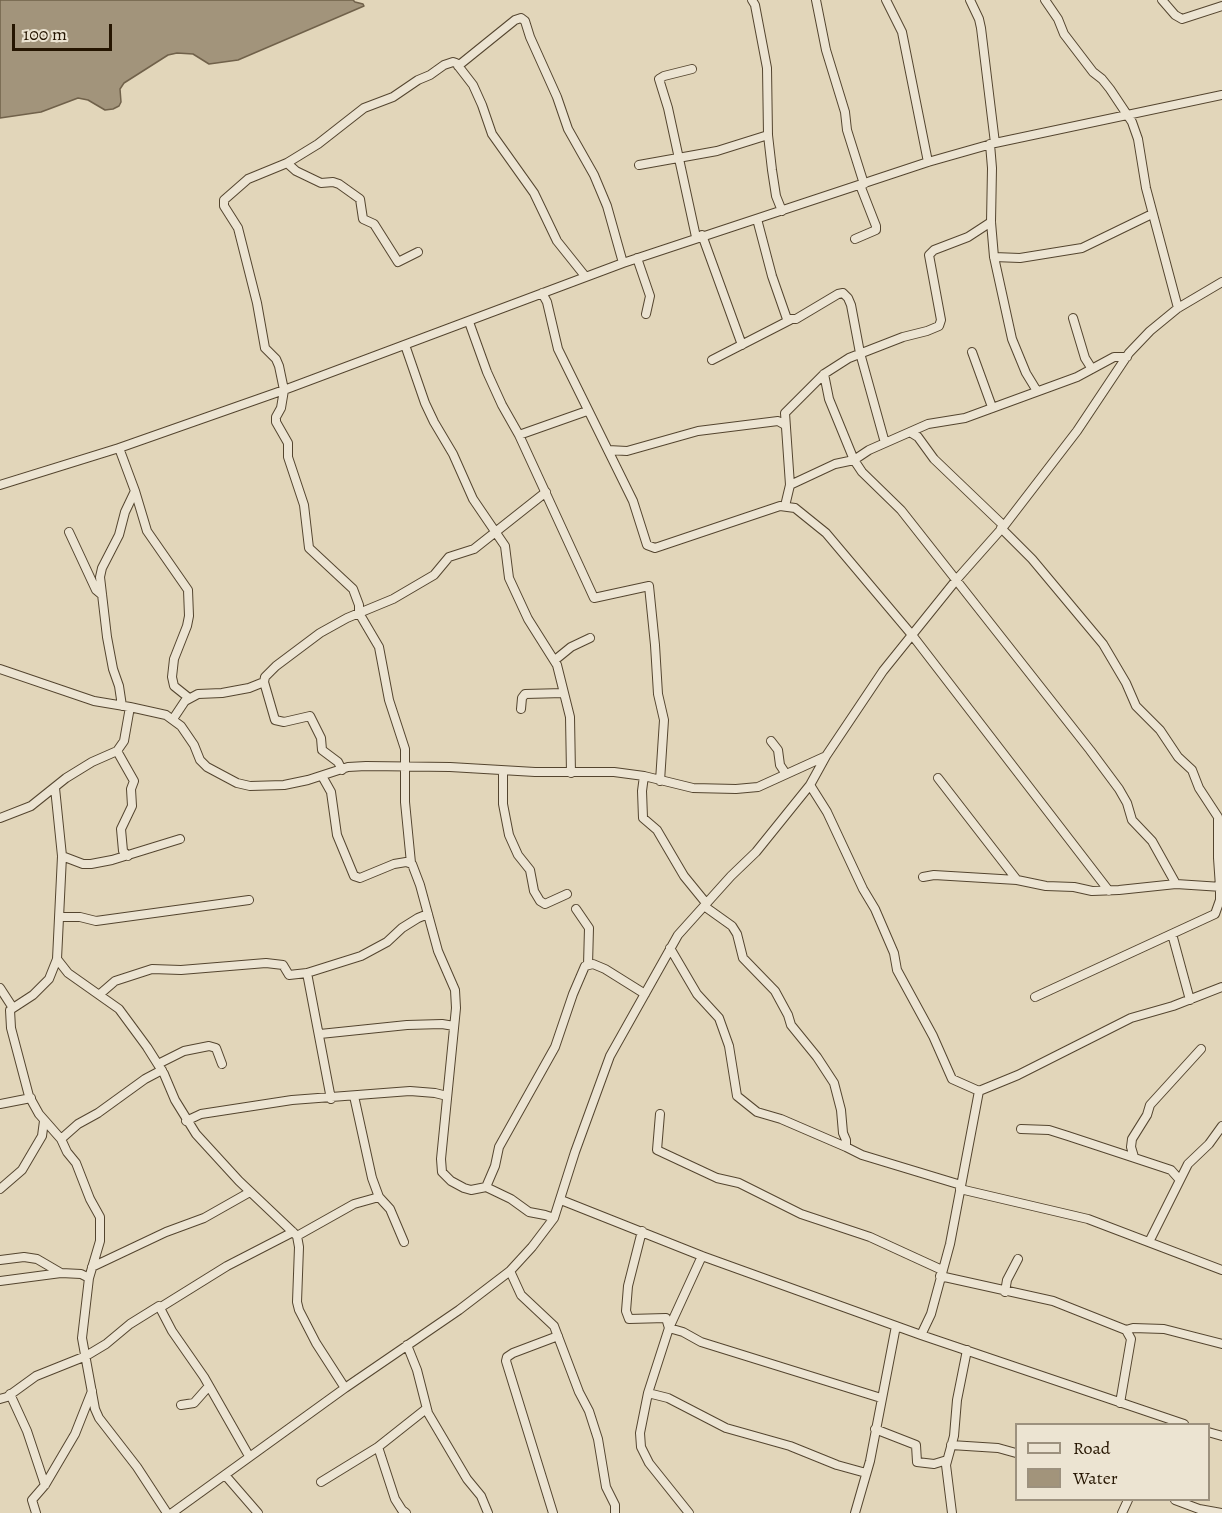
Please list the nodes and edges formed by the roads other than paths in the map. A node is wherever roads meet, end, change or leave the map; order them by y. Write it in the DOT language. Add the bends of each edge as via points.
graph roads {
  1 [pos="752,0"];
  2 [pos="816,0"];
  3 [pos="885,0"];
  4 [pos="970,0"];
  5 [pos="1046,0"];
  6 [pos="1162,0"];
  7 [pos="1222,6"];
  8 [pos="458,66"];
  9 [pos="692,69"];
  10 [pos="1222,95"];
  11 [pos="1128,114"];
  12 [pos="768,135"];
  13 [pos="992,143"];
  14 [pos="680,158"];
  15 [pos="928,162"];
  16 [pos="287,163"];
  17 [pos="639,165"];
  18 [pos="862,184"];
  19 [pos="782,210"];
  20 [pos="1152,214"];
  21 [pos="757,219"];
  22 [pos="991,222"];
  23 [pos="699,236"];
  24 [pos="855,239"];
  25 [pos="418,252"];
  26 [pos="994,257"];
  27 [pos="637,258"];
  28 [pos="623,263"];
  29 [pos="585,276"];
  30 [pos="1222,282"];
  31 [pos="542,293"];
  32 [pos="1178,308"];
  33 [pos="646,314"];
  34 [pos="1074,318"];
  35 [pos="790,320"];
  36 [pos="469,322"];
  37 [pos="405,345"];
  38 [pos="742,345"];
  39 [pos="972,352"];
  40 [pos="860,353"];
  41 [pos="1127,357"];
  42 [pos="712,360"];
  43 [pos="1092,369"];
  44 [pos="824,374"];
  45 [pos="284,390"];
  46 [pos="1037,391"];
  47 [pos="992,407"];
  48 [pos="587,411"];
  49 [pos="781,423"];
  50 [pos="915,433"];
  51 [pos="519,435"];
  52 [pos="885,443"];
  53 [pos="119,448"];
  54 [pos="608,450"];
  55 [pos="854,460"];
  56 [pos="0,485"];
  57 [pos="790,485"];
  58 [pos="135,491"];
  59 [pos="546,492"];
  60 [pos="784,506"];
  61 [pos="1002,527"];
  62 [pos="69,532"];
  63 [pos="497,532"];
  64 [pos="957,579"];
  65 [pos="102,595"];
  66 [pos="359,613"];
  67 [pos="912,635"];
  68 [pos="590,638"];
  69 [pos="555,660"];
  70 [pos="0,669"];
  71 [pos="264,682"];
  72 [pos="564,693"];
  73 [pos="189,698"];
  74 [pos="126,706"];
  75 [pos="521,709"];
  76 [pos="173,719"];
  77 [pos="771,741"];
  78 [pos="117,751"];
  79 [pos="826,756"];
  80 [pos="406,767"];
  81 [pos="342,770"];
  82 [pos="800,770"];
  83 [pos="503,771"];
  84 [pos="571,773"];
  85 [pos="786,774"];
  86 [pos="322,776"];
  87 [pos="640,776"];
  88 [pos="938,778"];
  89 [pos="660,781"];
  90 [pos="812,782"];
  91 [pos="55,788"];
  92 [pos="1220,817"];
  93 [pos="0,818"];
  94 [pos="180,839"];
  95 [pos="62,856"];
  96 [pos="128,856"];
  97 [pos="411,863"];
  98 [pos="923,877"];
  99 [pos="1017,880"];
  100 [pos="1176,884"];
  101 [pos="1221,887"];
  102 [pos="1109,891"];
  103 [pos="567,894"];
  104 [pos="249,900"];
  105 [pos="705,905"];
  106 [pos="576,909"];
  107 [pos="428,914"];
  108 [pos="60,917"];
  109 [pos="1172,934"];
  110 [pos="670,948"];
  111 [pos="57,959"];
  112 [pos="588,965"];
  113 [pos="307,973"];
  114 [pos="1222,987"];
  115 [pos="0,988"];
  116 [pos="100,994"];
  117 [pos="645,994"];
  118 [pos="1035,997"];
  119 [pos="1190,1000"];
  120 [pos="13,1008"];
  121 [pos="454,1026"];
  122 [pos="320,1034"];
  123 [pos="1201,1049"];
  124 [pos="222,1064"];
  125 [pos="160,1067"];
  126 [pos="980,1091"];
  127 [pos="354,1096"];
  128 [pos="447,1096"];
  129 [pos="31,1098"];
  130 [pos="331,1099"];
  131 [pos="0,1104"];
  132 [pos="660,1114"];
  133 [pos="186,1120"];
  134 [pos="44,1121"];
  135 [pos="1222,1126"];
  136 [pos="1021,1129"];
  137 [pos="42,1136"];
  138 [pos="58,1136"];
  139 [pos="846,1147"];
  140 [pos="1134,1157"];
  141 [pos="1179,1179"];
  142 [pos="486,1187"];
  143 [pos="960,1187"];
  144 [pos="0,1189"];
  145 [pos="250,1192"];
  146 [pos="379,1197"];
  147 [pos="561,1200"];
  148 [pos="554,1218"];
  149 [pos="642,1231"];
  150 [pos="295,1234"];
  151 [pos="404,1242"];
  152 [pos="1149,1242"];
  153 [pos="702,1256"];
  154 [pos="1018,1259"];
  155 [pos="0,1260"];
  156 [pos="92,1267"];
  157 [pos="1222,1270"];
  158 [pos="510,1271"];
  159 [pos="61,1273"];
  160 [pos="941,1273"];
  161 [pos="89,1278"];
  162 [pos="0,1281"];
  163 [pos="1005,1292"];
  164 [pos="161,1307"];
  165 [pos="896,1326"];
  166 [pos="669,1328"];
  167 [pos="1126,1330"];
  168 [pos="921,1335"];
  169 [pos="558,1336"];
  170 [pos="1222,1344"];
  171 [pos="407,1345"];
  172 [pos="967,1350"];
  173 [pos="86,1356"];
  174 [pos="209,1386"];
  175 [pos="345,1388"];
  176 [pos="92,1390"];
  177 [pos="648,1393"];
  178 [pos="10,1394"];
  179 [pos="881,1398"];
  180 [pos="0,1399"];
  181 [pos="1120,1402"];
  182 [pos="182,1405"];
  183 [pos="426,1408"];
  184 [pos="1178,1423"];
  185 [pos="875,1430"];
  186 [pos="951,1445"];
  187 [pos="378,1447"];
  188 [pos="1015,1452"];
  189 [pos="249,1456"];
  190 [pos="947,1460"];
  191 [pos="866,1473"];
  192 [pos="225,1475"];
  193 [pos="321,1482"];
  194 [pos="45,1485"];
  195 [pos="1178,1501"];
  196 [pos="36,1513"];
  197 [pos="167,1513"];
  198 [pos="172,1513"];
  199 [pos="258,1513"];
  200 [pos="406,1513"];
  201 [pos="488,1513"];
  202 [pos="554,1513"];
  203 [pos="615,1513"];
  204 [pos="689,1513"];
  205 [pos="855,1513"];
  206 [pos="951,1513"];
  207 [pos="1222,1513"];
  1 -- 12 [label="street" via="767,68"];
  2 -- 18 [label="street"];
  3 -- 15 [label="street" via="902,32"];
  4 -- 13 [label="street" via="981,28"];
  5 -- 11 [label="street" via="1070,42"];
  6 -- 7 [label="street" via="1182,19"];
  8 -- 16 [label="street" via="449,62 393,97 364,108"];
  8 -- 28 [label="street" via="515,20 525,21 568,129 607,206"];
  8 -- 29 [label="street" via="473,85 492,134 534,193 557,241"];
  9 -- 14 [label="street" via="659,78"];
  10 -- 11 [label="street"];
  11 -- 13 [label="street"];
  11 -- 20 [label="street" via="1138,140"];
  12 -- 14 [label="street"];
  12 -- 19 [label="street" via="775,192"];
  13 -- 15 [label="street"];
  13 -- 22 [label="street"];
  14 -- 17 [label="street"];
  14 -- 23 [label="street"];
  15 -- 18 [label="street"];
  16 -- 25 [label="street" via="321,183 339,184 360,199 363,219 374,224 398,262"];
  16 -- 45 [label="street" via="248,178 224,200 238,228 265,348 276,358"];
  18 -- 19 [label="street"];
  18 -- 24 [label="street" via="876,230"];
  19 -- 21 [label="street"];
  20 -- 26 [label="street" via="1082,248 1020,258"];
  20 -- 32 [label="street"];
  21 -- 23 [label="street"];
  21 -- 35 [label="street" via="782,307"];
  22 -- 26 [label="street"];
  22 -- 40 [label="street" via="929,255 939,326"];
  23 -- 27 [label="street"];
  23 -- 38 [label="street"];
  26 -- 46 [label="street" via="1012,339"];
  27 -- 28 [label="street"];
  27 -- 33 [label="street" via="650,296"];
  28 -- 29 [label="street"];
  29 -- 31 [label="street"];
  30 -- 32 [label="street"];
  31 -- 36 [label="street"];
  31 -- 48 [label="street" via="555,342"];
  32 -- 41 [label="street"];
  34 -- 43 [label="street"];
  35 -- 38 [label="street"];
  35 -- 40 [label="street" via="843,293 851,305"];
  36 -- 37 [label="street"];
  36 -- 51 [label="street" via="487,372"];
  37 -- 45 [label="street"];
  37 -- 63 [label="street" via="434,423 473,499"];
  38 -- 42 [label="street"];
  39 -- 47 [label="street"];
  40 -- 44 [label="street"];
  40 -- 52 [label="street"];
  41 -- 43 [label="street" via="1114,357"];
  41 -- 61 [label="street" via="1077,431"];
  43 -- 46 [label="street"];
  44 -- 49 [label="street" via="785,413"];
  44 -- 55 [label="street" via="829,399"];
  45 -- 53 [label="street"];
  45 -- 66 [label="street" via="276,422 288,443 288,457 304,504 309,548 352,589"];
  46 -- 47 [label="street"];
  47 -- 50 [label="street" via="965,418 936,422"];
  48 -- 51 [label="street"];
  48 -- 54 [label="street"];
  49 -- 54 [label="street" via="698,432 627,451"];
  49 -- 57 [label="street"];
  50 -- 52 [label="street"];
  50 -- 61 [label="street" via="934,459"];
  51 -- 59 [label="street"];
  52 -- 55 [label="street"];
  53 -- 56 [label="street"];
  53 -- 58 [label="street"];
  54 -- 60 [label="street" via="651,548"];
  55 -- 57 [label="street" via="835,464"];
  55 -- 64 [label="street"];
  57 -- 60 [label="street"];
  58 -- 65 [label="street" via="102,568"];
  58 -- 73 [label="street" via="147,531 188,590 189,616 172,677 174,686"];
  59 -- 63 [label="street"];
  59 -- 89 [label="street" via="594,598 650,586 657,694 664,720"];
  60 -- 67 [label="street" via="795,508 826,533"];
  61 -- 64 [label="street"];
  61 -- 92 [label="street" via="1103,644 1136,706 1192,770 1199,788"];
  62 -- 65 [label="street"];
  63 -- 66 [label="street" via="474,549 449,557 434,575"];
  63 -- 69 [label="street" via="505,546 510,578 528,620"];
  64 -- 67 [label="street"];
  64 -- 100 [label="street" via="1119,789 1132,820 1152,841"];
  65 -- 74 [label="street" via="113,669"];
  66 -- 71 [label="street" via="320,633 276,666"];
  66 -- 80 [label="street" via="379,647"];
  67 -- 79 [label="street"];
  67 -- 102 [label="street"];
  68 -- 69 [label="street"];
  69 -- 72 [label="street"];
  70 -- 74 [label="street" via="94,701"];
  71 -- 73 [label="street"];
  71 -- 81 [label="street" via="275,720 285,722 310,716 321,738 322,750"];
  72 -- 75 [label="street" via="525,694"];
  72 -- 84 [label="street" via="570,717"];
  73 -- 76 [label="street"];
  74 -- 76 [label="street"];
  74 -- 78 [label="street" via="124,741"];
  76 -- 86 [label="street" via="194,745 200,760 237,783 257,787 284,785"];
  77 -- 85 [label="street"];
  78 -- 91 [label="street" via="92,762"];
  78 -- 96 [label="street" via="134,781 132,806 121,829 123,851"];
  79 -- 82 [label="street"];
  79 -- 90 [label="street"];
  80 -- 81 [label="street" via="357,766"];
  80 -- 83 [label="street"];
  80 -- 97 [label="street"];
  81 -- 86 [label="street"];
  82 -- 85 [label="street"];
  82 -- 90 [label="street"];
  83 -- 84 [label="street"];
  83 -- 103 [label="street" via="503,804 509,835 530,870 534,891 545,904"];
  84 -- 87 [label="street"];
  85 -- 89 [label="street" via="758,787 736,789 693,788"];
  86 -- 97 [label="street" via="331,792 337,835 354,876 360,878 394,864"];
  87 -- 89 [label="street"];
  87 -- 105 [label="street" via="644,818 657,830"];
  88 -- 99 [label="street"];
  90 -- 105 [label="street" via="756,852"];
  90 -- 126 [label="street" via="875,909 897,970 952,1079"];
  91 -- 93 [label="street" via="31,806"];
  91 -- 95 [label="street"];
  92 -- 101 [label="street"];
  94 -- 96 [label="street"];
  95 -- 96 [label="street" via="83,864"];
  95 -- 108 [label="street"];
  97 -- 107 [label="street"];
  98 -- 99 [label="street"];
  99 -- 102 [label="street"];
  100 -- 101 [label="street"];
  100 -- 102 [label="street"];
  101 -- 109 [label="street" via="1215,914"];
  104 -- 108 [label="street" via="96,921"];
  105 -- 110 [label="street"];
  105 -- 139 [label="street" via="732,926 743,958 775,991 791,1025 834,1083"];
  106 -- 112 [label="street" via="589,928"];
  107 -- 113 [label="street" via="361,956"];
  107 -- 121 [label="street" via="455,990"];
  108 -- 111 [label="street"];
  109 -- 118 [label="street"];
  109 -- 119 [label="street"];
  110 -- 117 [label="street"];
  110 -- 139 [label="street" via="697,994 719,1018 729,1046 737,1096 757,1112"];
  111 -- 116 [label="street" via="68,973"];
  111 -- 120 [label="street" via="49,979"];
  112 -- 117 [label="street" via="605,969"];
  112 -- 142 [label="street" via="573,994 555,1047 499,1147"];
  113 -- 116 [label="street" via="289,975 283,965 266,963 142,971 115,981"];
  113 -- 122 [label="street"];
  114 -- 119 [label="street"];
  115 -- 120 [label="street"];
  116 -- 125 [label="street" via="119,1009"];
  117 -- 147 [label="street" via="610,1056"];
  119 -- 126 [label="street" via="1131,1018"];
  120 -- 129 [label="street" via="11,1028"];
  121 -- 122 [label="street" via="407,1025"];
  121 -- 128 [label="street"];
  122 -- 130 [label="street"];
  123 -- 140 [label="street" via="1150,1105 1132,1139"];
  124 -- 125 [label="street" via="216,1048 209,1046 184,1051"];
  125 -- 133 [label="street"];
  125 -- 138 [label="street" via="98,1113"];
  126 -- 143 [label="street"];
  127 -- 128 [label="street" via="410,1091"];
  127 -- 130 [label="street"];
  127 -- 146 [label="street"];
  128 -- 142 [label="street" via="442,1172 464,1188"];
  129 -- 131 [label="street"];
  129 -- 134 [label="street"];
  130 -- 133 [label="street" via="228,1109"];
  132 -- 160 [label="street" via="657,1150 717,1178 739,1183 801,1214 863,1234"];
  133 -- 145 [label="street"];
  134 -- 137 [label="street"];
  134 -- 138 [label="street"];
  135 -- 141 [label="street"];
  136 -- 140 [label="street" via="1049,1130"];
  137 -- 138 [label="street"];
  137 -- 144 [label="street" via="22,1170"];
  138 -- 156 [label="street" via="76,1163 100,1217 100,1241"];
  139 -- 143 [label="street"];
  140 -- 141 [label="street" via="1171,1170"];
  141 -- 152 [label="street"];
  142 -- 148 [label="street" via="529,1212"];
  143 -- 152 [label="street" via="1088,1219"];
  143 -- 160 [label="street"];
  145 -- 150 [label="street"];
  145 -- 156 [label="street" via="204,1218"];
  146 -- 150 [label="street" via="354,1204"];
  146 -- 151 [label="street" via="390,1209"];
  147 -- 148 [label="street"];
  147 -- 149 [label="street"];
  148 -- 158 [label="street"];
  149 -- 153 [label="street"];
  149 -- 166 [label="street" via="628,1286 627,1317 666,1318"];
  150 -- 164 [label="street" via="227,1266"];
  150 -- 175 [label="street" via="299,1247 299,1311"];
  152 -- 157 [label="street"];
  153 -- 165 [label="street"];
  153 -- 166 [label="street"];
  154 -- 163 [label="street"];
  155 -- 159 [label="street" via="37,1259"];
  156 -- 161 [label="street"];
  158 -- 169 [label="street" via="521,1294 552,1322"];
  158 -- 171 [label="street"];
  159 -- 161 [label="street"];
  159 -- 162 [label="street"];
  160 -- 163 [label="street"];
  160 -- 168 [label="street" via="931,1314"];
  161 -- 173 [label="street" via="82,1338"];
  163 -- 167 [label="street" via="1053,1301"];
  164 -- 173 [label="street" via="152,1309"];
  164 -- 174 [label="street" via="172,1331"];
  165 -- 168 [label="street"];
  165 -- 179 [label="street"];
  166 -- 177 [label="street"];
  166 -- 179 [label="street" via="701,1342"];
  167 -- 170 [label="street" via="1164,1329"];
  167 -- 181 [label="street" via="1131,1339"];
  168 -- 172 [label="street"];
  169 -- 202 [label="street" via="510,1354 506,1364"];
  169 -- 203 [label="street" via="589,1411"];
  171 -- 175 [label="street"];
  171 -- 183 [label="street"];
  172 -- 181 [label="street"];
  172 -- 186 [label="street"];
  173 -- 176 [label="street"];
  173 -- 178 [label="street" via="36,1376"];
  174 -- 182 [label="street" via="194,1403"];
  174 -- 189 [label="street"];
  175 -- 189 [label="street"];
  176 -- 194 [label="street" via="75,1434"];
  176 -- 197 [label="street" via="99,1418"];
  177 -- 191 [label="street" via="668,1398 726,1428"];
  177 -- 204 [label="street" via="642,1421 642,1450"];
  178 -- 180 [label="street"];
  178 -- 194 [label="street"];
  179 -- 185 [label="street"];
  181 -- 184 [label="street"];
  183 -- 187 [label="street"];
  183 -- 201 [label="street"];
  185 -- 190 [label="street" via="916,1446 917,1462 934,1464"];
  185 -- 191 [label="street"];
  186 -- 188 [label="street"];
  186 -- 190 [label="street"];
  187 -- 193 [label="street"];
  187 -- 200 [label="street" via="395,1499"];
  189 -- 192 [label="street"];
  190 -- 206 [label="street"];
  191 -- 205 [label="street"];
  192 -- 198 [label="street"];
  192 -- 199 [label="street"];
  194 -- 196 [label="street" via="32,1500"];
  195 -- 207 [label="street"];
}
